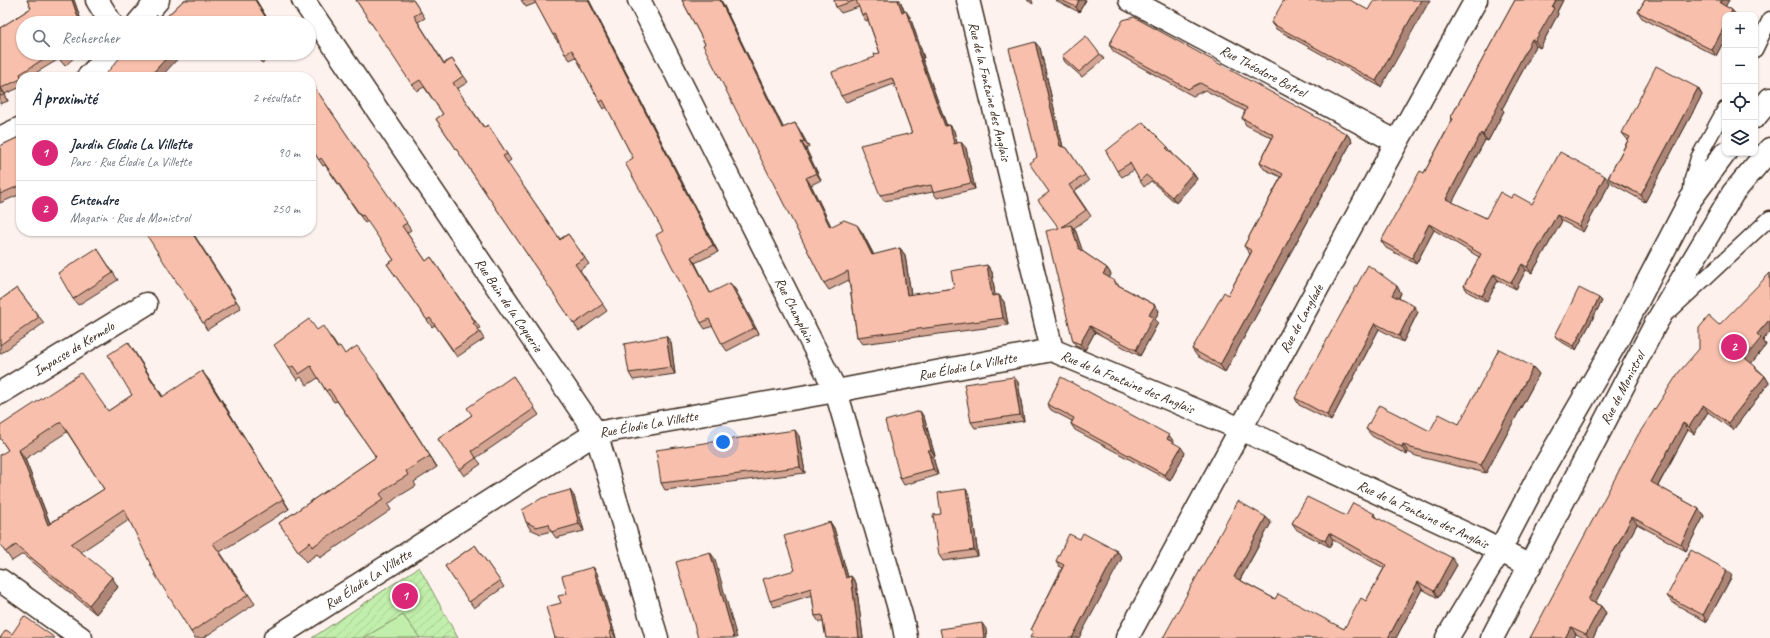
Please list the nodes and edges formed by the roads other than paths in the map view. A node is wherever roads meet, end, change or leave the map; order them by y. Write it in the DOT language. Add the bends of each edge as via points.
graph roads {
  1 [pos="97,0"];
  2 [pos="158,0"];
  3 [pos="303,0"];
  4 [pos="639,0"];
  5 [pos="968,0"];
  6 [pos="1130,0"];
  7 [pos="1476,0"];
  8 [pos="107,16"];
  9 [pos="144,16"];
  10 [pos="314,16"];
  11 [pos="316,19"];
  12 [pos="1770,19"];
  13 [pos="1756,48"];
  14 [pos="104,60"];
  15 [pos="93,72"];
  16 [pos="1770,99"];
  17 [pos="1758,113"];
  18 [pos="1722,114"];
  19 [pos="16,130"];
  20 [pos="0,138"];
  21 [pos="1397,142"];
  22 [pos="1770,149"];
  23 [pos="1723,156"];
  24 [pos="1690,200"];
  25 [pos="1770,218"];
  26 [pos="146,304"];
  27 [pos="1656,323"];
  28 [pos="1052,350"];
  29 [pos="836,391"];
  30 [pos="0,393"];
  31 [pos="1241,429"];
  32 [pos="596,433"];
  33 [pos="1500,550"];
  34 [pos="1530,566"];
  35 [pos="0,580"];
  36 [pos="81,638"];
  37 [pos="274,638"];
  38 [pos="657,638"];
  39 [pos="906,638"];
  40 [pos="1127,638"];
  41 [pos="1447,638"];
  42 [pos="1492,638"];
  1 -- 8 [label="street"];
  2 -- 9 [label="street"];
  3 -- 10 [label="street, Rue Bain de la Coquerie"];
  4 -- 29 [label="street, Rue Champlain"];
  5 -- 28 [label="street, Rue de la Fontaine des Anglais"];
  6 -- 21 [label="street, Rue Théodore Botrel"];
  7 -- 21 [label="street, Rue de Langlade"];
  11 -- 32 [label="street, Rue Bain de la Coquerie"];
  12 -- 13 [label="lane"];
  14 -- 15 [label="street"];
  16 -- 17 [label="street"];
  18 -- 24 [label="lane" via="1698,158"];
  19 -- 20 [label="street"];
  21 -- 31 [label="street, Rue de Langlade"];
  22 -- 27 [label="street, Rue de Monistrol" via="1733,193"];
  23 -- 24 [label="street, Rue de Monistrol"];
  24 -- 33 [label="street, Rue de Monistrol" via="1618,339"];
  25 -- 27 [label="lane"];
  26 -- 30 [label="street, Impasse de Kermelo"];
  27 -- 34 [label="street, Rue de Monistrol"];
  28 -- 29 [label="street, Rue Élodie La Villette"];
  28 -- 31 [label="street, Rue de la Fontaine des Anglais"];
  29 -- 32 [label="street, Rue Élodie La Villette"];
  29 -- 39 [label="street, Rue Champlain"];
  31 -- 33 [label="street, Rue de la Fontaine des Anglais"];
  31 -- 40 [label="street, Rue de Langlade"];
  32 -- 37 [label="street, Rue Élodie La Villette"];
  32 -- 38 [label="street, Rue Bain de la Coquerie"];
  33 -- 34 [label="street, Rue de la Fontaine des Anglais"];
  33 -- 41 [label="street, Rue de Monistrol"];
  34 -- 42 [label="street, Rue de Monistrol"];
  35 -- 36 [label="street"];
}
